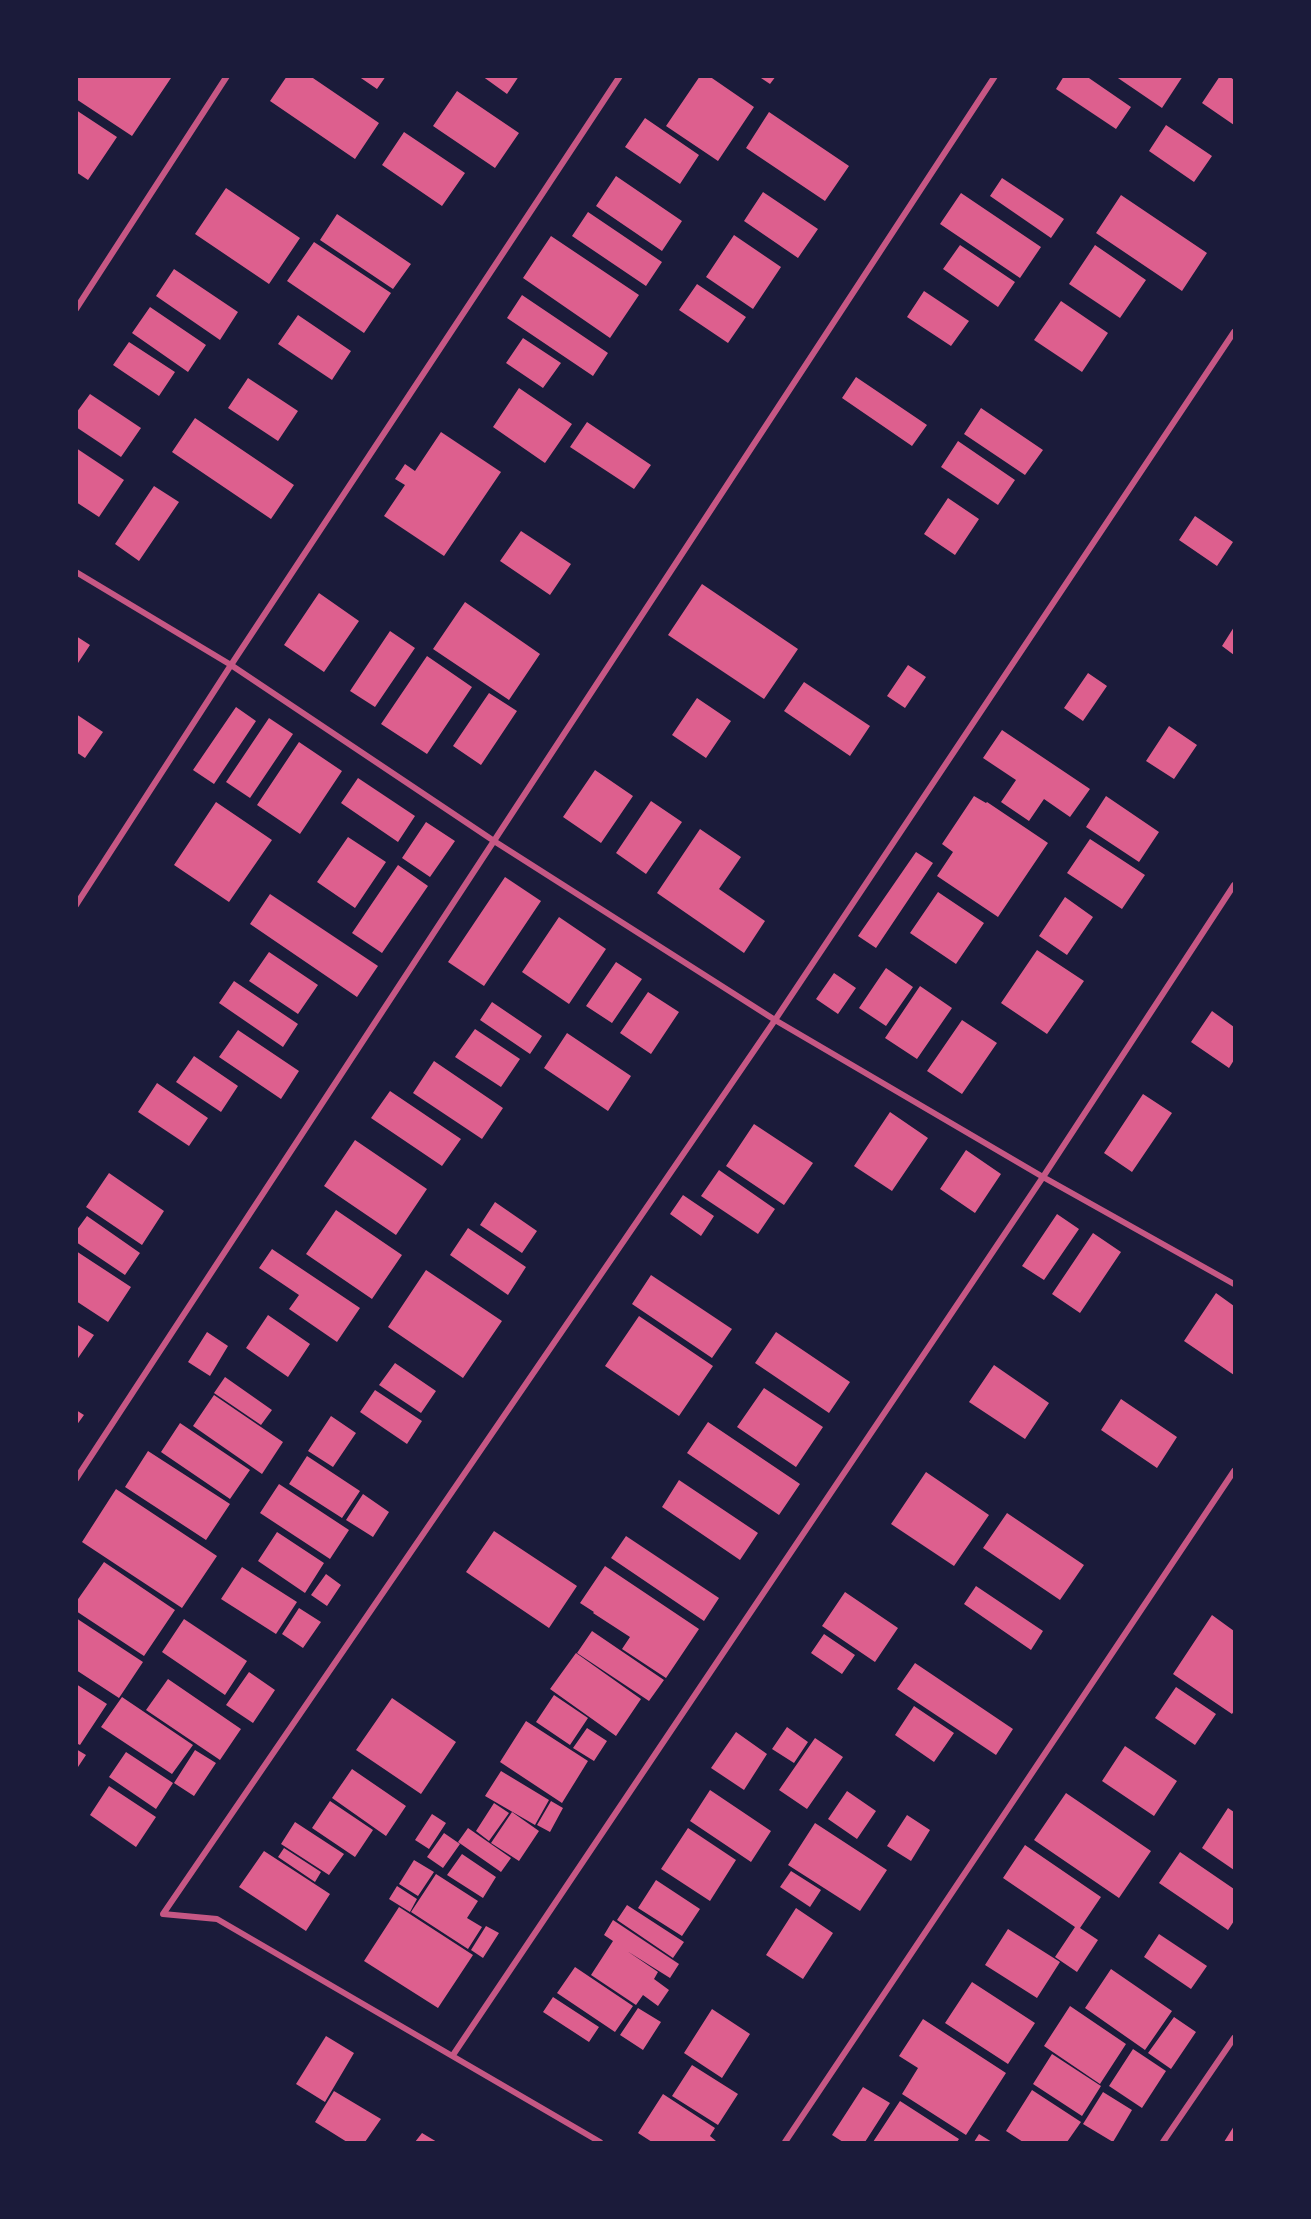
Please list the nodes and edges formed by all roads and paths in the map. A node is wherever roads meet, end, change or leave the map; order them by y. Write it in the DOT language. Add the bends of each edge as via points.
graph roads {
  1 [pos="227,76"];
  2 [pos="620,76"];
  3 [pos="995,76"];
  4 [pos="76,309"];
  5 [pos="1234,332"];
  6 [pos="76,572"];
  7 [pos="231,665"];
  8 [pos="494,841"];
  9 [pos="1234,885"];
  10 [pos="76,905"];
  11 [pos="775,1020"];
  12 [pos="1043,1177"];
  13 [pos="1234,1284"];
  14 [pos="1234,1471"];
  15 [pos="76,1479"];
  16 [pos="1234,2038"];
  17 [pos="453,2055"];
  18 [pos="600,2142"];
  19 [pos="785,2142"];
  20 [pos="1163,2142"];
  1 -- 4 [label="street"];
  2 -- 7 [label="street"];
  3 -- 8 [label="street"];
  5 -- 11 [label="street"];
  6 -- 7 [label="street"];
  7 -- 8 [label="street"];
  7 -- 10 [label="street"];
  8 -- 11 [label="street"];
  8 -- 15 [label="street"];
  9 -- 12 [label="street"];
  11 -- 12 [label="street"];
  11 -- 17 [label="street" via="163,1914 217,1918"];
  12 -- 13 [label="street"];
  12 -- 17 [label="street"];
  14 -- 19 [label="street"];
  16 -- 20 [label="street"];
  17 -- 18 [label="street"];
}
